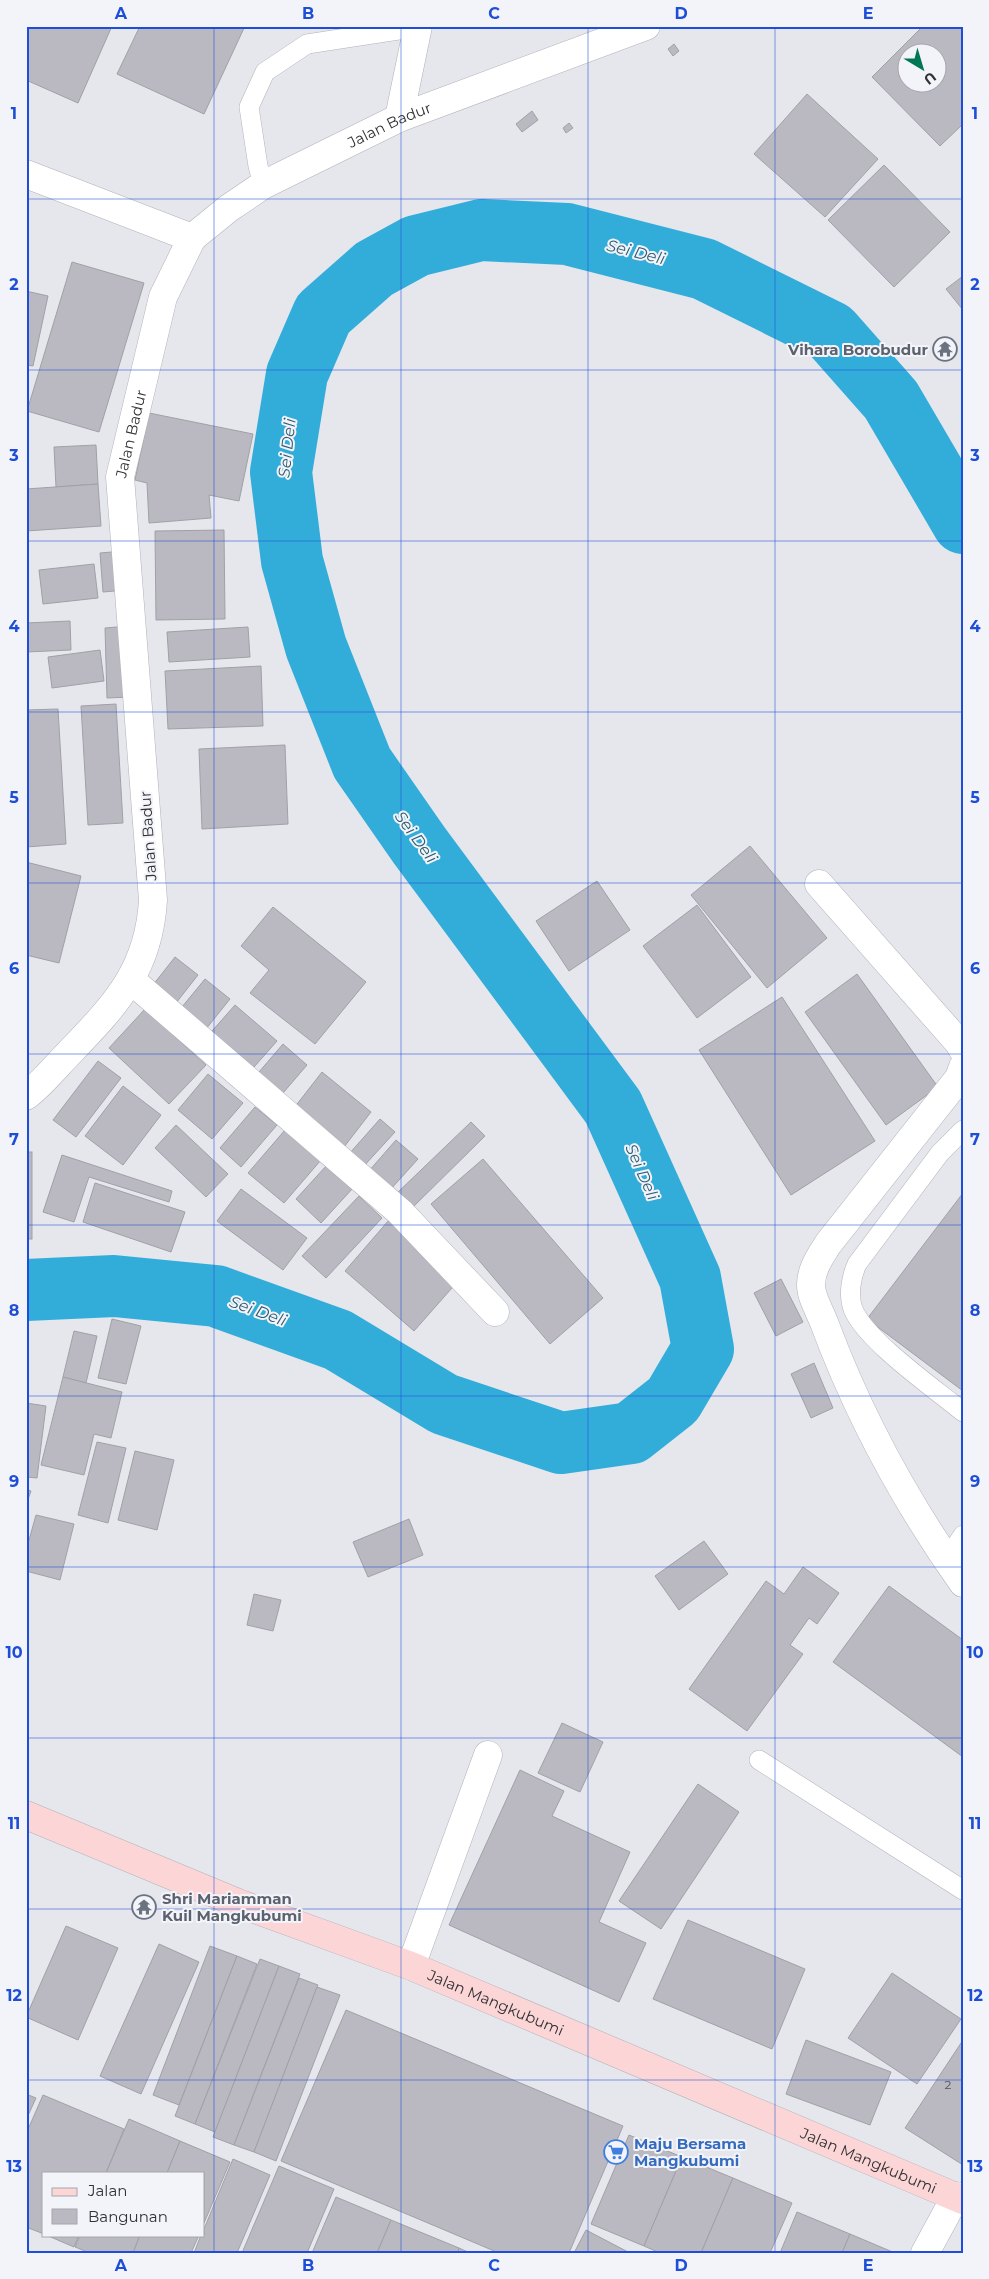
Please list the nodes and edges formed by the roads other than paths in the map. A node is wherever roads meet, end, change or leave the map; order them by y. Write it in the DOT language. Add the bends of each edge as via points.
graph roads {
  1 [pos="418,26"];
  2 [pos="646,26"];
  3 [pos="399,118"];
  4 [pos="26,174"];
  5 [pos="263,185"];
  6 [pos="192,238"];
  7 [pos="819,884"];
  8 [pos="131,980"];
  9 [pos="963,1050"];
  10 [pos="963,1067"];
  11 [pos="26,1096"];
  12 [pos="963,1130"];
  13 [pos="495,1312"];
  14 [pos="963,1412"];
  15 [pos="963,1535"];
  16 [pos="946,1560"];
  17 [pos="963,1584"];
  18 [pos="488,1755"];
  19 [pos="760,1760"];
  20 [pos="26,1815"];
  21 [pos="963,1890"];
  22 [pos="410,1966"];
  23 [pos="959,2198"];
  24 [pos="925,2253"];
  1 -- 3 [label="street"];
  1 -- 5 [label="lane" via="307,44 265,72 249,107"];
  2 -- 3 [label="street, Jalan Badur"];
  3 -- 5 [label="street, Jalan Badur"];
  4 -- 6 [label="street"];
  5 -- 6 [label="street, Jalan Badur"];
  6 -- 8 [label="street, Jalan Badur" via="163,297 120,477 153,900 146,944"];
  7 -- 9 [label="street"];
  8 -- 11 [label="street, Jalan Badur" via="98,1021"];
  8 -- 13 [label="street" via="400,1212"];
  10 -- 16 [label="street" via="953,1085 828,1244 812,1275 811,1288 836,1356 888,1462"];
  12 -- 14 [label="lane" via="940,1153 857,1264 851,1278 852,1307 876,1341"];
  15 -- 16 [label="lane"];
  16 -- 17 [label="street"];
  18 -- 22 [label="street"];
  19 -- 21 [label="lane"];
  20 -- 22 [label="street, Jalan Mangkubumi" via="238,1903"];
  22 -- 23 [label="street, Jalan Mangkubumi"];
  23 -- 24 [label="street"];
}
